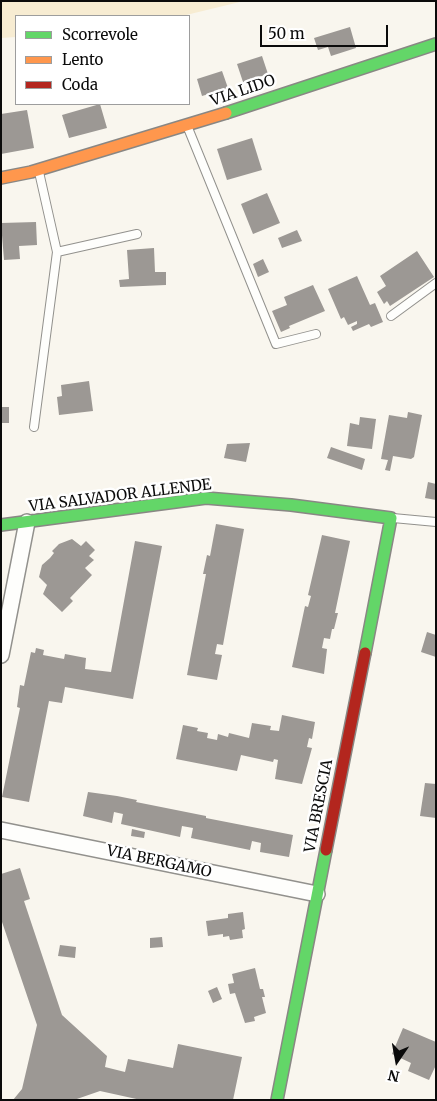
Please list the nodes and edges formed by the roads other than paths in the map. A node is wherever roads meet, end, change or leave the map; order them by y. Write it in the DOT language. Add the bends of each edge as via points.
graph roads {
  1 [pos="436,44"];
  2 [pos="187,126"];
  3 [pos="39,170"];
  4 [pos="1,178"];
  5 [pos="137,234"];
  6 [pos="57,252"];
  7 [pos="436,284"];
  8 [pos="390,316"];
  9 [pos="316,334"];
  10 [pos="34,427"];
  11 [pos="391,518"];
  12 [pos="28,522"];
  13 [pos="436,522"];
  14 [pos="1,525"];
  15 [pos="1,655"];
  16 [pos="1,830"];
  17 [pos="317,894"];
  18 [pos="277,1100"];
  1 -- 2 [label="street, VIA LIDO"];
  2 -- 3 [label="street, VIA LIDO"];
  2 -- 9 [label="lane" via="276,344"];
  3 -- 4 [label="street, VIA LIDO"];
  3 -- 6 [label="lane"];
  5 -- 6 [label="lane"];
  6 -- 10 [label="lane"];
  7 -- 8 [label="lane"];
  11 -- 12 [label="street, VIA SALVADOR ALLENDE" via="206,498"];
  11 -- 13 [label="lane"];
  11 -- 17 [label="street, VIA BRESCIA"];
  12 -- 14 [label="street, VIA SALVADOR ALLENDE"];
  12 -- 15 [label="street"];
  16 -- 17 [label="street, VIA BERGAMO"];
  17 -- 18 [label="street, VIA BRESCIA"];
}
